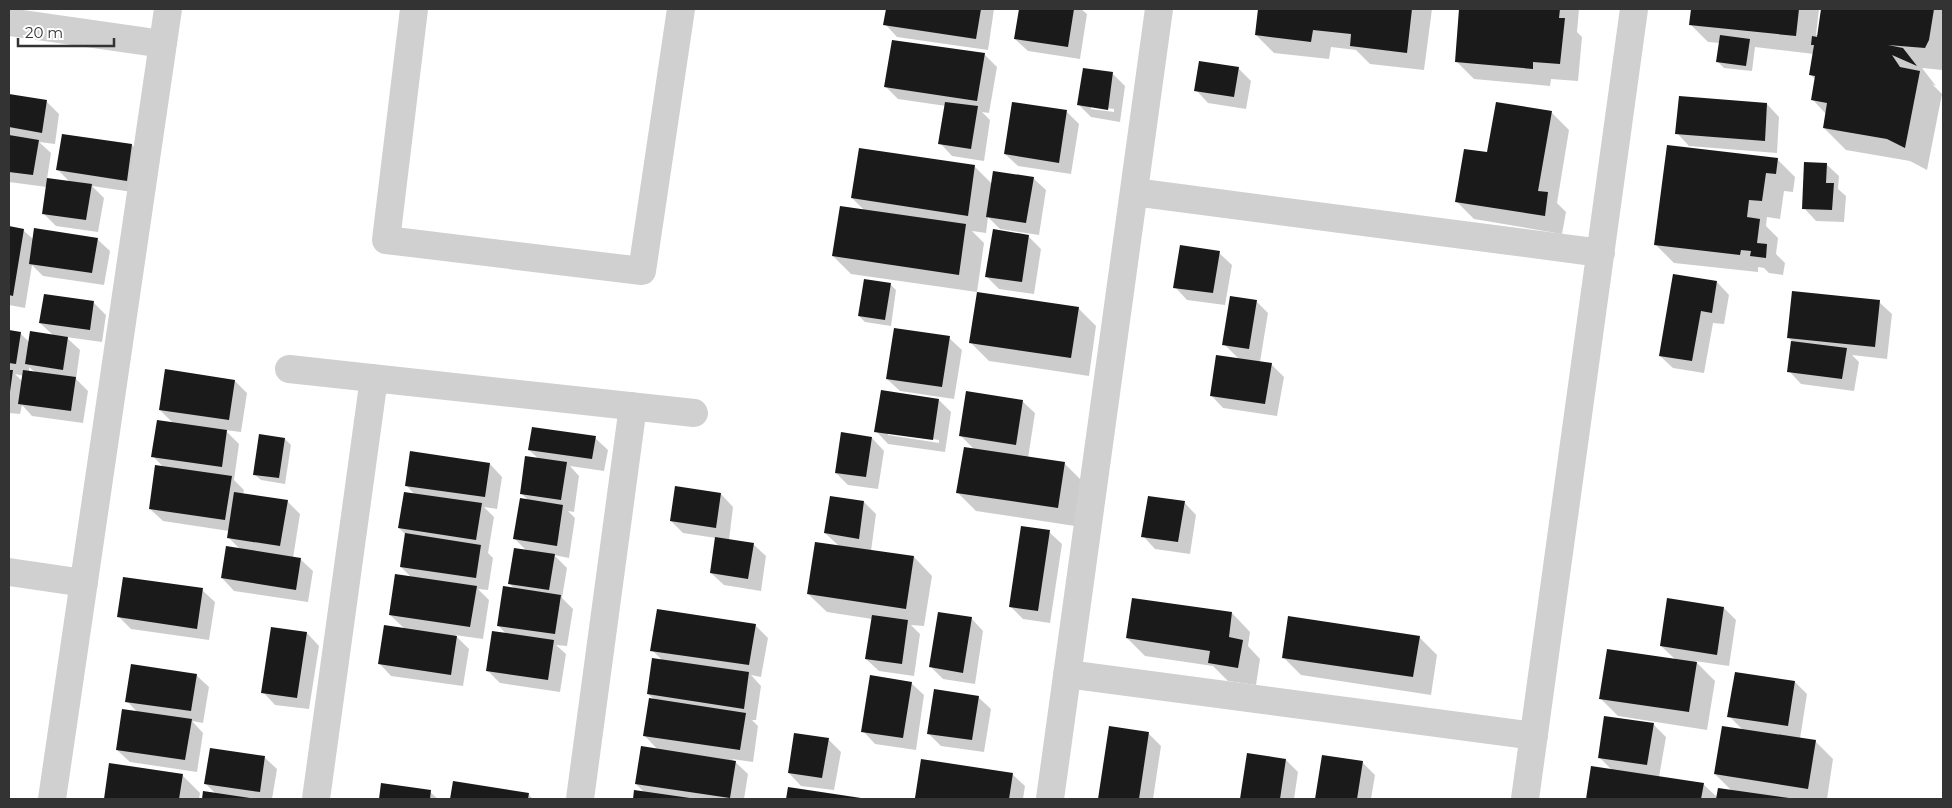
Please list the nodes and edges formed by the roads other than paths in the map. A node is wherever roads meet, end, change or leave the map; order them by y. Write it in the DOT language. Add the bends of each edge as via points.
graph roads {
  1 [pos="168,9"];
  2 [pos="414,9"];
  3 [pos="681,9"];
  4 [pos="1159,9"];
  5 [pos="1634,9"];
  6 [pos="9,22"];
  7 [pos="163,44"];
  8 [pos="1134,192"];
  9 [pos="1601,253"];
  10 [pos="289,369"];
  11 [pos="374,378"];
  12 [pos="633,406"];
  13 [pos="694,413"];
  14 [pos="9,572"];
  15 [pos="84,583"];
  16 [pos="1067,674"];
  17 [pos="1534,736"];
  18 [pos="52,799"];
  19 [pos="316,799"];
  20 [pos="580,799"];
  21 [pos="1050,799"];
  22 [pos="1525,799"];
  1 -- 7 [label="street"];
  2 -- 3 [label="street" via="386,240 642,271"];
  4 -- 8 [label="street"];
  5 -- 9 [label="street"];
  6 -- 7 [label="street"];
  7 -- 15 [label="street"];
  8 -- 9 [label="street"];
  8 -- 16 [label="street"];
  9 -- 17 [label="street"];
  10 -- 11 [label="street"];
  11 -- 12 [label="street"];
  11 -- 19 [label="street"];
  12 -- 13 [label="street"];
  12 -- 20 [label="street"];
  14 -- 15 [label="street"];
  15 -- 18 [label="street"];
  16 -- 17 [label="street"];
  16 -- 21 [label="street"];
  17 -- 22 [label="street"];
}
